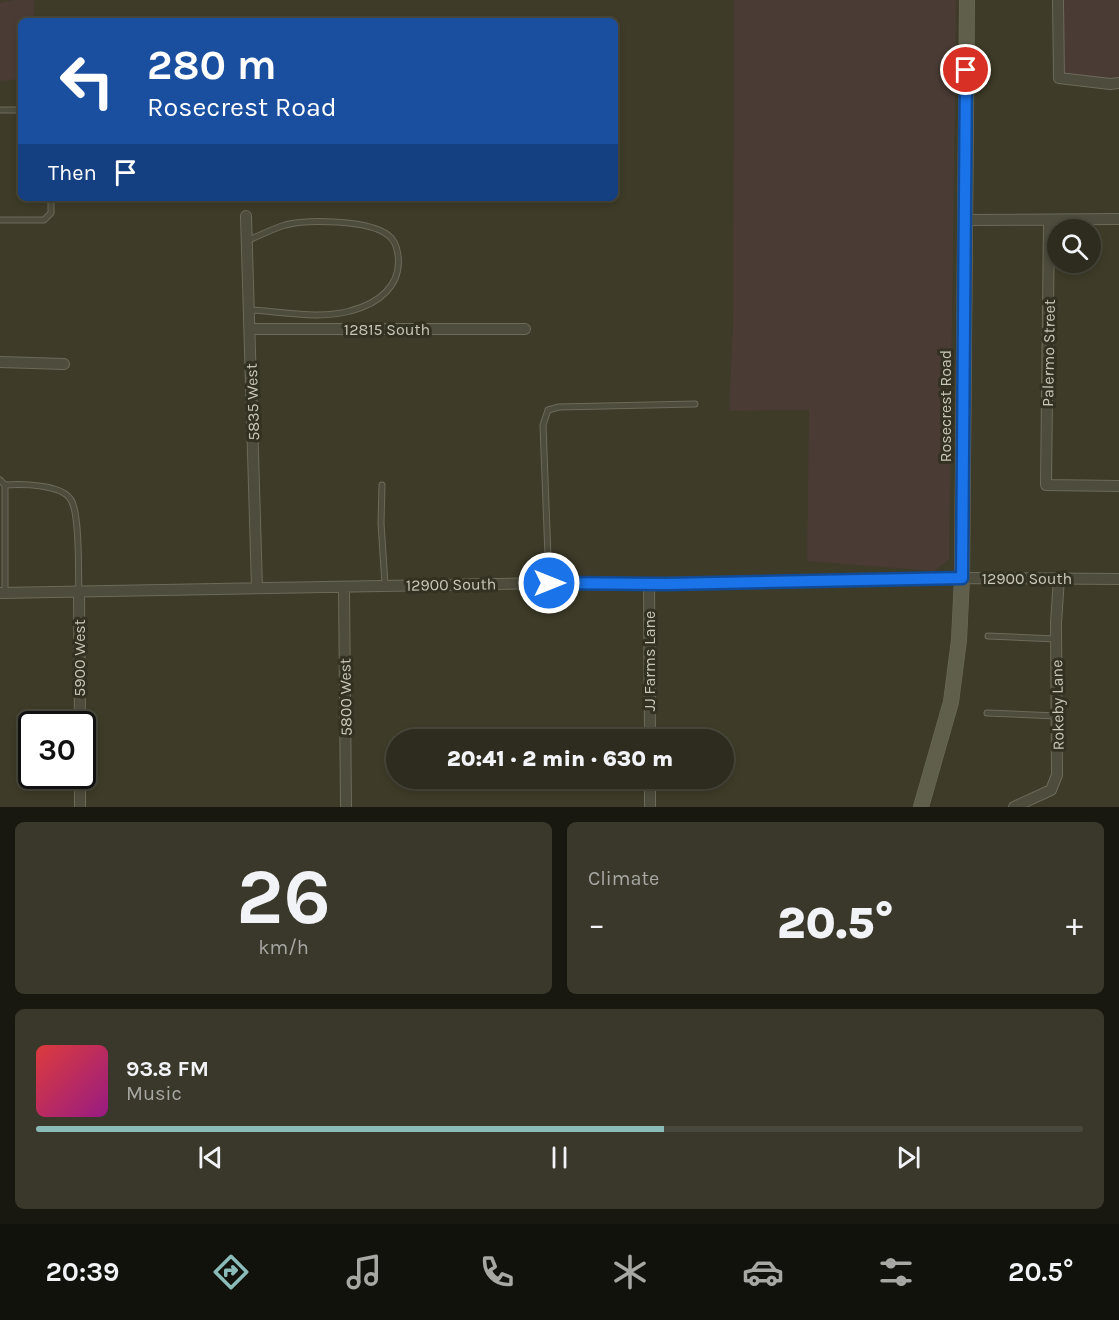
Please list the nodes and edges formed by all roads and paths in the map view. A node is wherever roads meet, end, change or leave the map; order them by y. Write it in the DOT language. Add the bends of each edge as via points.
graph roads {
  1 [pos="967,0"];
  2 [pos="1058,0"];
  3 [pos="1119,82"];
  4 [pos="0,110"];
  5 [pos="18,110"];
  6 [pos="51,201"];
  7 [pos="246,216"];
  8 [pos="1101,219"];
  9 [pos="1119,219"];
  10 [pos="0,220"];
  11 [pos="964,220"];
  12 [pos="1047,220"];
  13 [pos="246,241"];
  14 [pos="1048,273"];
  15 [pos="249,310"];
  16 [pos="250,329"];
  17 [pos="525,329"];
  18 [pos="0,362"];
  19 [pos="64,364"];
  20 [pos="695,404"];
  21 [pos="0,480"];
  22 [pos="5,485"];
  23 [pos="382,485"];
  24 [pos="1119,486"];
  25 [pos="962,578"];
  26 [pos="1059,578"];
  27 [pos="1119,579"];
  28 [pos="549,583"];
  29 [pos="649,584"];
  30 [pos="384,585"];
  31 [pos="344,587"];
  32 [pos="257,588"];
  33 [pos="79,592"];
  34 [pos="2,593"];
  35 [pos="988,636"];
  36 [pos="1056,639"];
  37 [pos="80,711"];
  38 [pos="987,713"];
  39 [pos="1057,716"];
  40 [pos="650,729"];
  41 [pos="80,789"];
  42 [pos="650,789"];
  43 [pos="80,807"];
  44 [pos="346,807"];
  45 [pos="650,807"];
  46 [pos="921,807"];
  47 [pos="1014,807"];
  1 -- 11 [label="main road, Rosecrest Road"];
  2 -- 3 [label="street" via="1059,78"];
  4 -- 5 [label="lane"];
  6 -- 10 [label="lane" via="51,213 44,220"];
  7 -- 13 [label="street, 5835 West"];
  8 -- 9 [label="street"];
  11 -- 12 [label="street"];
  11 -- 25 [label="main road, Rosecrest Road"];
  13 -- 15 [label="street, 5835 West"];
  13 -- 15 [label="lane" via="285,225 305,222 368,226 388,234 396,243 398,258 391,289 376,301 349,312 308,315"];
  14 -- 24 [label="street, Palermo Street" via="1046,485"];
  15 -- 16 [label="street, 5835 West"];
  16 -- 17 [label="street, 12815 South"];
  16 -- 32 [label="street, 5835 West"];
  18 -- 19 [label="street"];
  20 -- 28 [label="lane" via="548,410 543,425"];
  21 -- 22 [label="lane"];
  22 -- 33 [label="lane" via="41,486 57,490 72,501"];
  22 -- 34 [label="lane"];
  23 -- 30 [label="lane"];
  25 -- 26 [label="street, 12900 South"];
  25 -- 29 [label="street, 12900 South"];
  25 -- 46 [label="main road, Rosecrest Road" via="951,702"];
  26 -- 27 [label="street, 12900 South"];
  26 -- 36 [label="street, Rokeby Lane"];
  28 -- 29 [label="street, 12900 South"];
  28 -- 30 [label="street, 12900 South"];
  29 -- 40 [label="street, JJ Farms Lane"];
  30 -- 31 [label="street, 12900 South"];
  31 -- 32 [label="street, 12900 South"];
  31 -- 44 [label="street, 5800 West"];
  32 -- 33 [label="street, 12900 South"];
  33 -- 34 [label="street, 12900 South"];
  33 -- 37 [label="street, 5900 West"];
  35 -- 36 [label="lane"];
  36 -- 39 [label="street, Rokeby Lane"];
  38 -- 39 [label="lane"];
  39 -- 47 [label="street, Rokeby Lane" via="1057,775 1051,790"];
  41 -- 43 [label="street"];
  42 -- 45 [label="street"];
}
